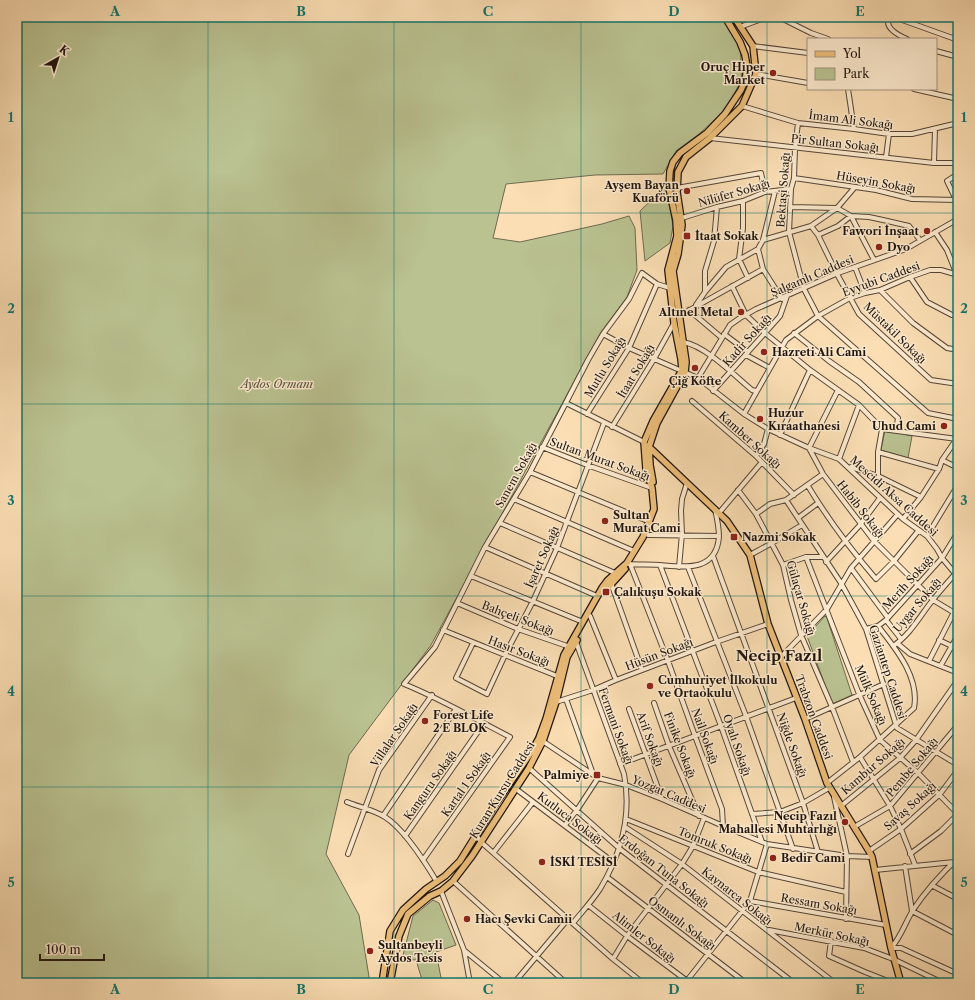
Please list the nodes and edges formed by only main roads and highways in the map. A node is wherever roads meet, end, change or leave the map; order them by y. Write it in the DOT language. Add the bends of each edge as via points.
graph roads {
  1 [pos="725,17"];
  2 [pos="734,17"];
  3 [pos="679,219"];
  4 [pos="684,371"];
  5 [pos="644,442"];
  6 [pos="649,447"];
  7 [pos="628,564"];
  8 [pos="571,647"];
  9 [pos="541,740"];
  10 [pos="446,876"];
  11 [pos="452,881"];
  12 [pos="435,883"];
  13 [pos="438,892"];
  14 [pos="382,983"];
  15 [pos="390,983"];
  16 [pos="901,983"];
  1 -- 3 [label="main road" via="745,55 745,81 725,114 673,162 669,188"];
  2 -- 3 [label="main road" via="753,46 756,74 742,106 710,138 686,157 678,172"];
  3 -- 4 [label="main road" via="682,233 673,272 686,362"];
  3 -- 4 [label="main road" via="668,270 674,323"];
  4 -- 5 [label="main road, Kuran Kursu Caddesi" via="653,421"];
  4 -- 6 [label="main road, Kuran Kursu Caddesi" via="657,423"];
  5 -- 6 [label="main road, Trabzon Caddesi"];
  5 -- 7 [label="main road, Kuran Kursu Caddesi" via="646,470 652,488 654,509"];
  6 -- 7 [label="main road, Kuran Kursu Caddesi" via="657,510 648,535"];
  6 -- 16 [label="main road, Trabzon Caddesi" via="727,521 750,555 768,624 828,786 870,851 893,959"];
  7 -- 8 [label="main road, Kuran Kursu Caddesi" via="604,590"];
  7 -- 8 [label="main road, Kuran Kursu Caddesi" via="608,580 597,596"];
  8 -- 9 [label="main road, Kuran Kursu Caddesi" via="556,702"];
  8 -- 9 [label="main road, Kuran Kursu Caddesi" via="564,655 557,676"];
  9 -- 10 [label="main road, Kuran Kursu Caddesi" via="496,803 460,861"];
  9 -- 11 [label="main road, Kuran Kursu Caddesi" via="529,768 516,789"];
  10 -- 11 [label="main road"];
  10 -- 12 [label="main road, Kuran Kursu Caddesi"];
  11 -- 13 [label="main road, Kuran Kursu Caddesi"];
  12 -- 13 [label="main road" via="431,888 433,893"];
  12 -- 14 [label="main road, Kuran Kursu Caddesi" via="403,910 390,931"];
  13 -- 15 [label="main road, Kuran Kursu Caddesi" via="408,914 399,936"];
}
